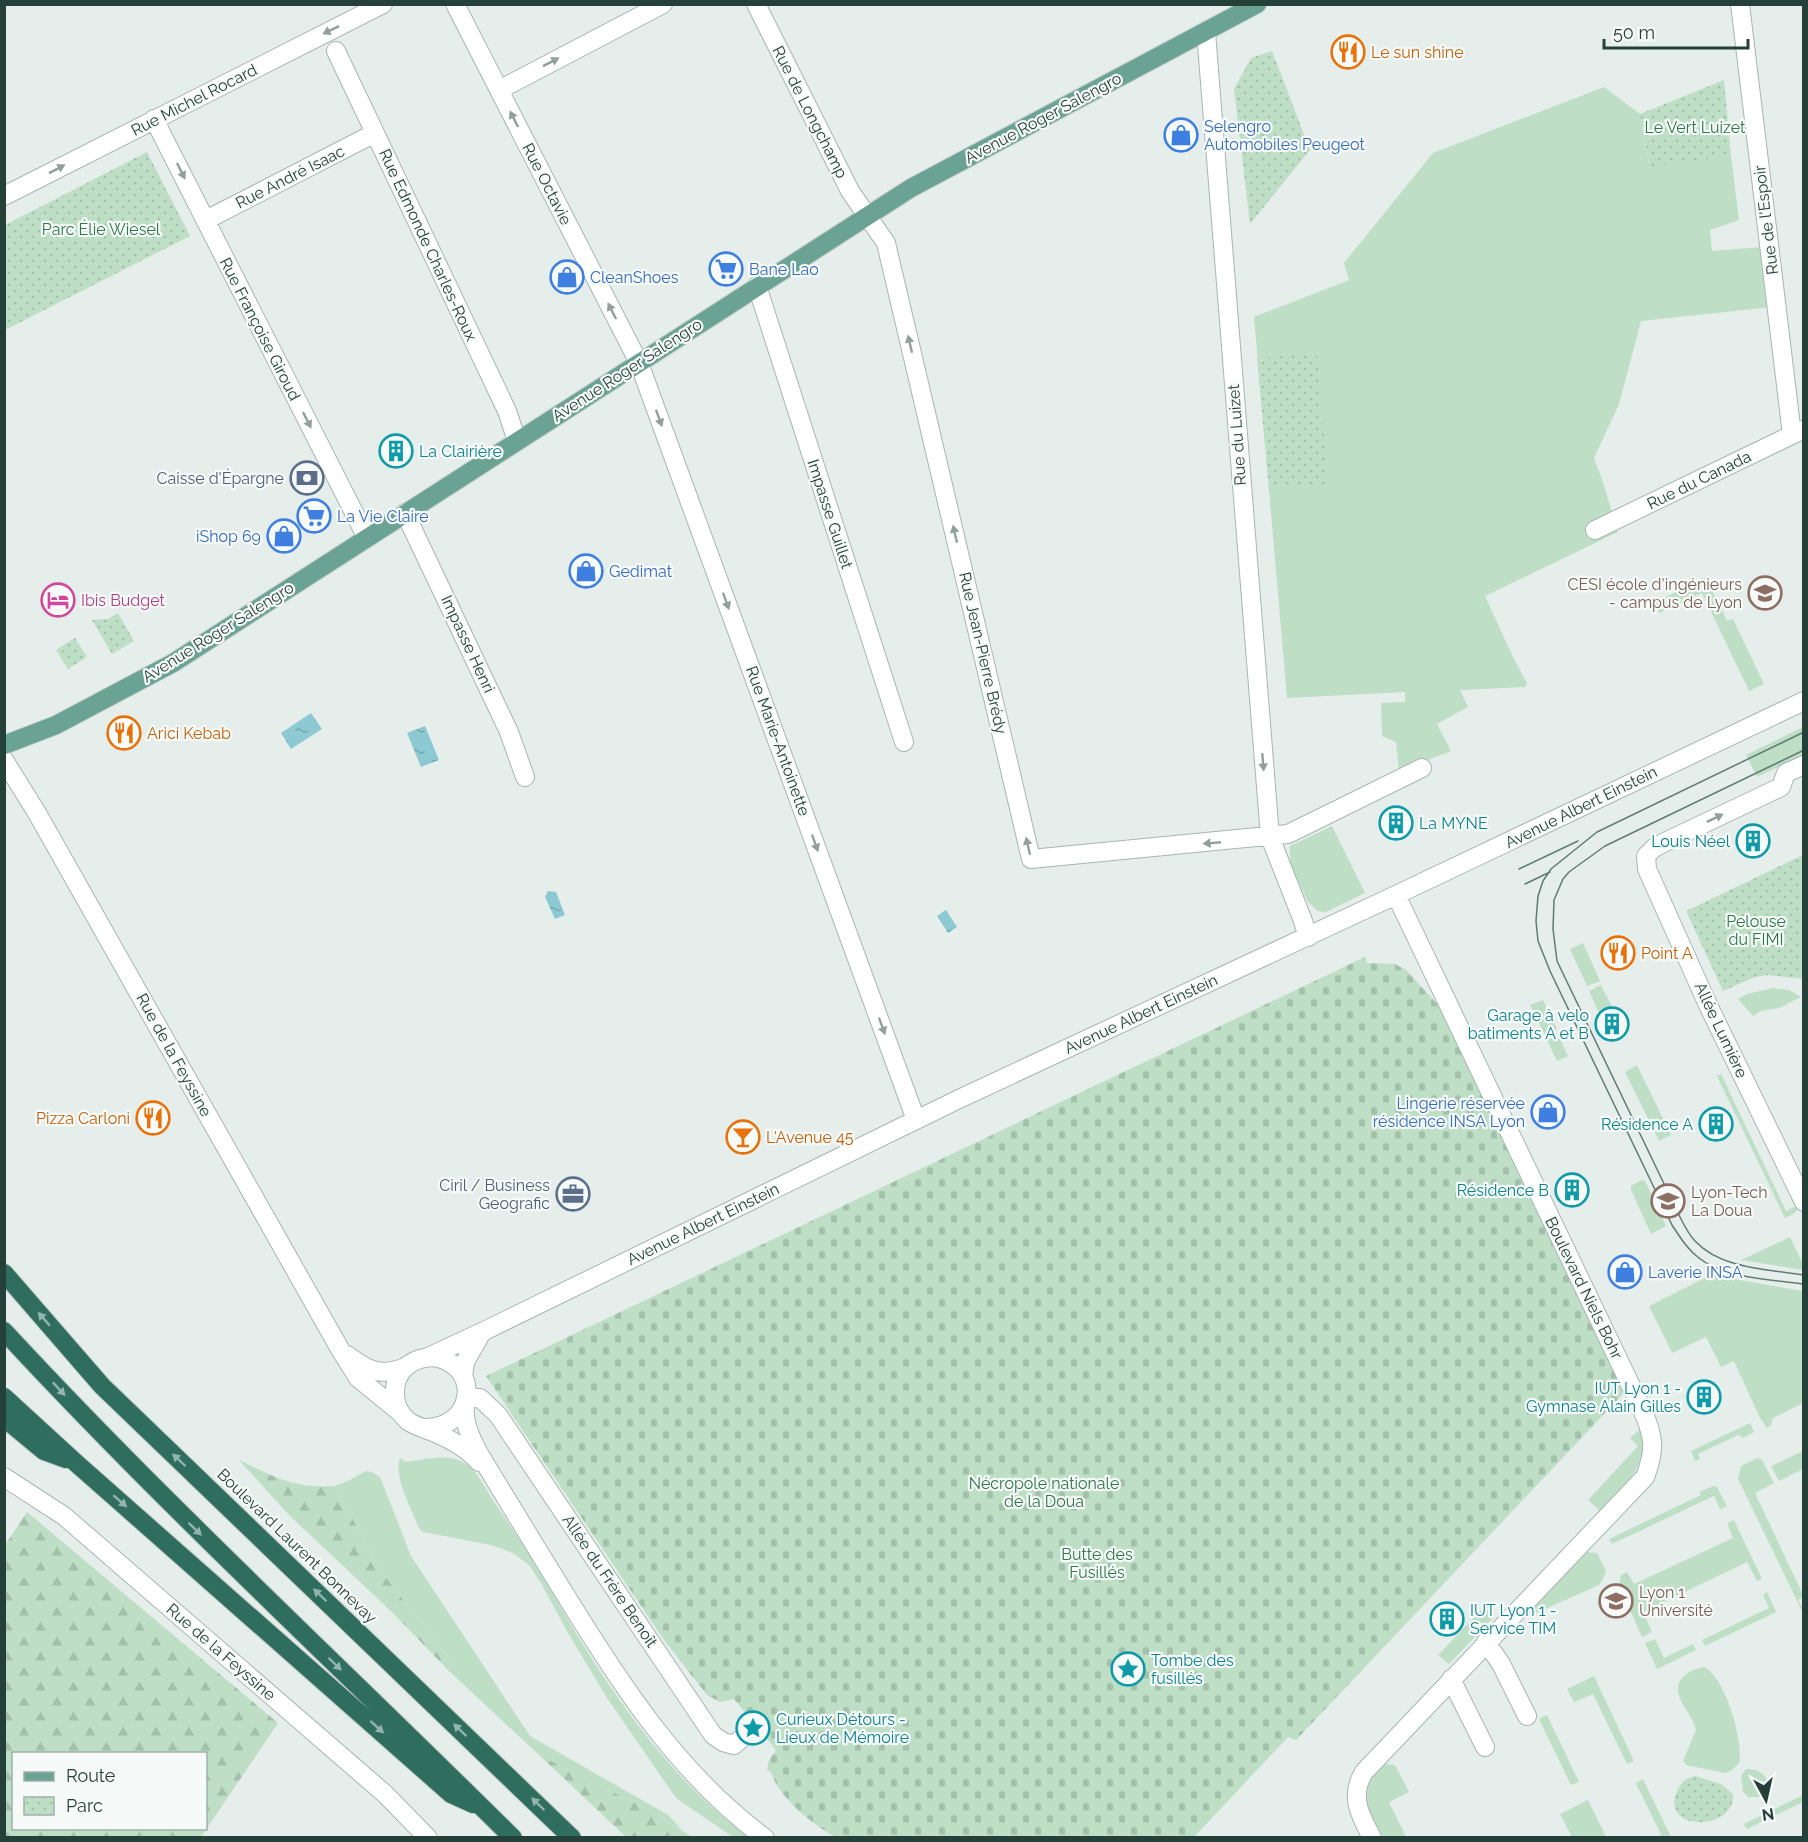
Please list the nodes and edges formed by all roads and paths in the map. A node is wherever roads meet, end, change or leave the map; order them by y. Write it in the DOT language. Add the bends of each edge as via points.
graph roads {
  1 [pos="383,4"];
  2 [pos="455,4"];
  3 [pos="663,4"];
  4 [pos="756,4"];
  5 [pos="1257,4"];
  6 [pos="1740,4"];
  7 [pos="1206,32"];
  8 [pos="336,51"];
  9 [pos="499,90"];
  10 [pos="154,119"];
  11 [pos="375,133"];
  12 [pos="4,196"];
  13 [pos="867,217"];
  14 [pos="206,220"];
  15 [pos="757,286"];
  16 [pos="639,363"];
  17 [pos="1798,432"];
  18 [pos="517,441"];
  19 [pos="405,513"];
  20 [pos="1595,530"];
  21 [pos="367,538"];
  22 [pos="1803,701"];
  23 [pos="904,742"];
  24 [pos="4,745"];
  25 [pos="4,760"];
  26 [pos="1803,765"];
  27 [pos="1422,768"];
  28 [pos="525,777"];
  29 [pos="1270,837"];
  30 [pos="1396,896"];
  31 [pos="1308,937"];
  32 [pos="916,1120"];
  33 [pos="1803,1202"];
  34 [pos="4,1273"];
  35 [pos="4,1331"];
  36 [pos="482,1332"];
  37 [pos="341,1351"];
  38 [pos="426,1358"];
  39 [pos="406,1367"];
  40 [pos="463,1377"];
  41 [pos="4,1397"];
  42 [pos="466,1401"];
  43 [pos="401,1413"];
  44 [pos="4,1418"];
  45 [pos="425,1428"];
  46 [pos="76,1463"];
  47 [pos="4,1477"];
  48 [pos="496,1481"];
  49 [pos="1486,1642"];
  50 [pos="1451,1679"];
  51 [pos="1527,1716"];
  52 [pos="757,1725"];
  53 [pos="1485,1747"];
  54 [pos="484,1809"];
  55 [pos="428,1838"];
  56 [pos="513,1838"];
  57 [pos="572,1838"];
  58 [pos="765,1838"];
  59 [pos="1372,1838"];
  1 -- 10 [label="street, Rue Michel Rocard, one-way"];
  2 -- 9 [label="street, Rue Octavie"];
  9 -- 3 [label="street, one-way"];
  4 -- 13 [label="street, Rue de Longchamp"];
  5 -- 7 [label="main road, Avenue Roger Salengro"];
  6 -- 17 [label="street, Rue de l'Espoir"];
  7 -- 13 [label="main road, Avenue Roger Salengro" via="911,188"];
  7 -- 29 [label="street, Rue du Luizet, one-way"];
  8 -- 11 [label="street, Rue Edmonde Charles-Roux"];
  16 -- 9 [label="street, Rue Octavie, one-way"];
  12 -- 10 [label="street, Rue Michel Rocard, one-way"];
  10 -- 14 [label="street, Rue Françoise Giroud, one-way"];
  11 -- 14 [label="street, Rue André Isaac"];
  11 -- 18 [label="street, Rue Edmonde Charles-Roux" via="507,411"];
  13 -- 15 [label="main road, Avenue Roger Salengro"];
  29 -- 13 [label="street, Rue Jean-Pierre Brédy, one-way" via="1031,859 886,243"];
  14 -- 21 [label="street, Rue Françoise Giroud, one-way"];
  15 -- 16 [label="main road, Avenue Roger Salengro"];
  15 -- 23 [label="street, Impasse Guillet"];
  16 -- 18 [label="main road, Avenue Roger Salengro"];
  16 -- 32 [label="street, Rue Marie-Antoinette, one-way"];
  17 -- 20 [label="street, Rue du Canada"];
  18 -- 19 [label="main road, Avenue Roger Salengro"];
  19 -- 21 [label="main road, Avenue Roger Salengro"];
  19 -- 28 [label="street, Impasse Henri" via="509,732"];
  21 -- 24 [label="main road, Avenue Roger Salengro" via="173,663 56,725"];
  22 -- 30 [label="street, Avenue Albert Einstein"];
  25 -- 37 [label="street, Rue de la Feyssine"];
  33 -- 26 [label="street, Allée Lumière, one-way" via="1708,1005 1647,869 1646,856 1665,842 1781,787 1786,773"];
  27 -- 29 [label="street" via="1288,834"];
  29 -- 31 [label="street, Rue du Luizet"];
  30 -- 31 [label="street, Avenue Albert Einstein"];
  30 -- 49 [label="street, Boulevard Niels Bohr" via="1653,1439 1645,1477"];
  31 -- 32 [label="street, Avenue Albert Einstein"];
  32 -- 36 [label="street, Avenue Albert Einstein"];
  57 -- 34 [label="highway, Boulevard Laurent Bonnevay, one-way" via="102,1386"];
  35 -- 54 [label="highway, one-way" via="177,1511"];
  36 -- 38 [label="street, Avenue Albert Einstein"];
  36 -- 40 [label="street" via="465,1362"];
  37 -- 39 [label="street, Rue de la Feyssine" via="374,1371 390,1373"];
  37 -- 43 [label="street, Rue de la Feyssine" via="358,1378"];
  38 -- 39 [label="street"];
  38 -- 40 [label="street" via="447,1361"];
  39 -- 43 [label="street" via="396,1385 395,1397"];
  40 -- 42 [label="street"];
  41 -- 46 [label="highway"];
  42 -- 45 [label="street" via="459,1416 449,1424"];
  42 -- 48 [label="street" via="466,1425"];
  42 -- 52 [label="street, Allée du Frère Benoît" via="480,1398 498,1415 712,1734 734,1745"];
  43 -- 45 [label="street"];
  44 -- 46 [label="highway" via="44,1451"];
  45 -- 48 [label="street" via="461,1446"];
  46 -- 54 [label="highway, one-way" via="451,1794"];
  47 -- 55 [label="street, Rue de la Feyssine" via="64,1516 385,1794"];
  48 -- 58 [label="street" via="608,1665 648,1720 708,1789"];
  49 -- 50 [label="street, Boulevard Niels Bohr"];
  49 -- 51 [label="street" via="1502,1664"];
  50 -- 53 [label="street"];
  50 -- 59 [label="street, Boulevard Niels Bohr" via="1359,1781 1357,1807"];
  54 -- 56 [label="highway"];
}
